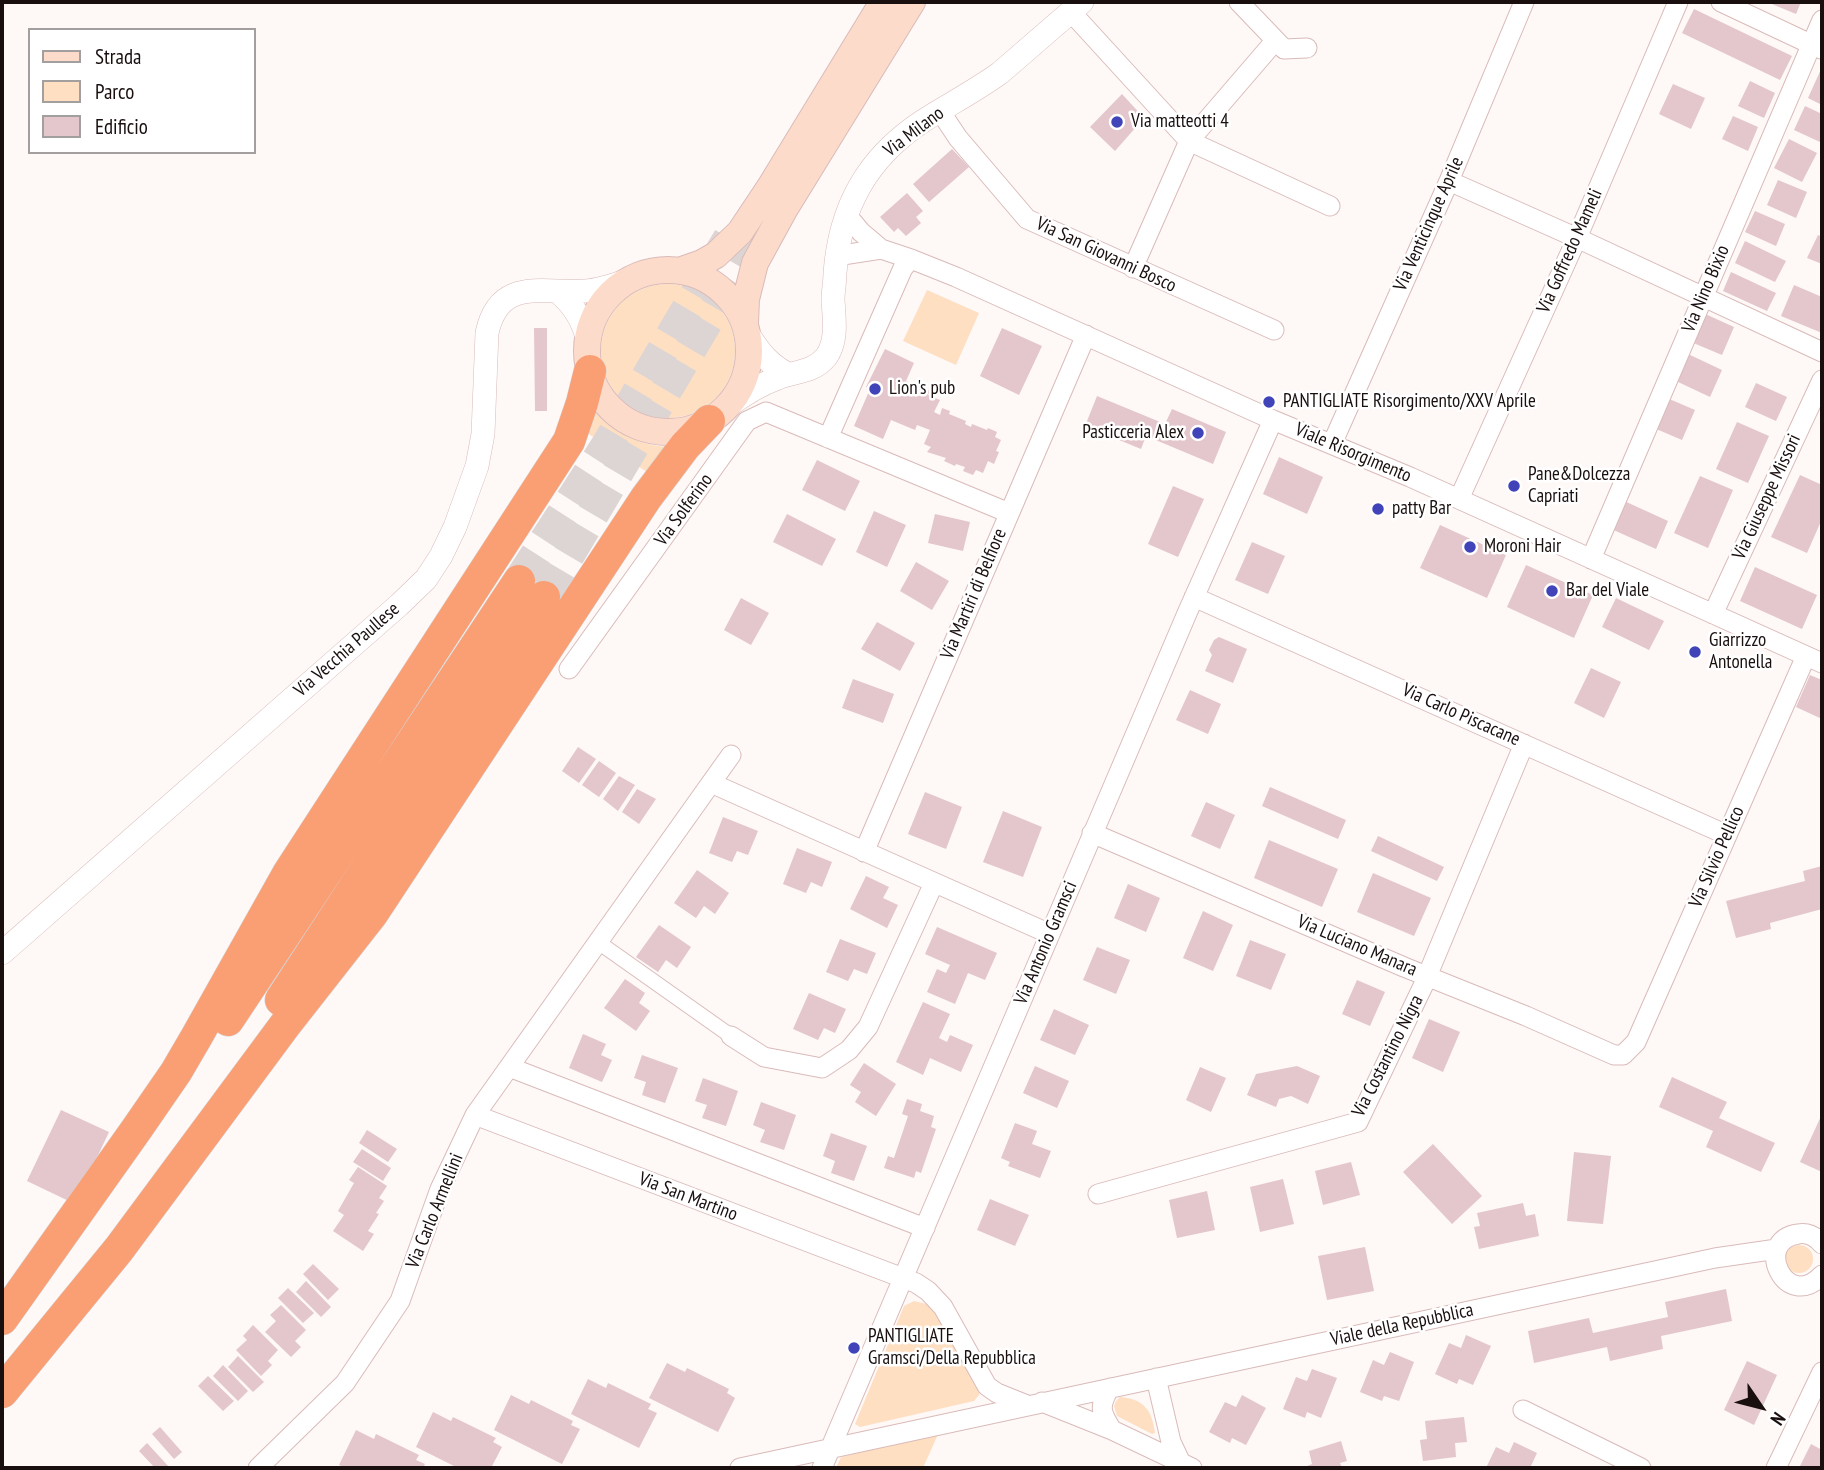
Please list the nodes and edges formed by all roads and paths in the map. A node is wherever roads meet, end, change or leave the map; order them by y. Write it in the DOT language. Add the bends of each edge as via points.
graph roads {
  1 [pos="883,2"];
  2 [pos="912,2"];
  3 [pos="1239,2"];
  4 [pos="1524,2"];
  5 [pos="1678,2"];
  6 [pos="1721,2"];
  7 [pos="1077,7"];
  8 [pos="1822,20"];
  9 [pos="1275,41"];
  10 [pos="1817,47"];
  11 [pos="1307,48"];
  12 [pos="940,111"];
  13 [pos="1189,141"];
  14 [pos="1449,181"];
  15 [pos="1329,206"];
  16 [pos="846,214"];
  17 [pos="1577,238"];
  18 [pos="881,249"];
  19 [pos="836,256"];
  20 [pos="911,259"];
  21 [pos="1133,268"];
  22 [pos="682,270"];
  23 [pos="628,280"];
  24 [pos="558,292"];
  25 [pos="1702,297"];
  26 [pos="747,328"];
  27 [pos="1274,330"];
  28 [pos="1086,335"];
  29 [pos="1822,352"];
  30 [pos="589,356"];
  31 [pos="788,374"];
  32 [pos="1822,380"];
  33 [pos="718,414"];
  34 [pos="1273,420"];
  35 [pos="828,438"];
  36 [pos="1332,444"];
  37 [pos="1459,499"];
  38 [pos="1009,513"];
  39 [pos="1591,559"];
  40 [pos="1194,597"];
  41 [pos="1713,614"];
  42 [pos="1814,659"];
  43 [pos="569,670"];
  44 [pos="1524,744"];
  45 [pos="731,755"];
  46 [pos="711,783"];
  47 [pos="1093,833"];
  48 [pos="1727,835"];
  49 [pos="864,852"];
  50 [pos="934,883"];
  51 [pos="1050,934"];
  52 [pos="598,942"];
  53 [pos="2,953"];
  54 [pos="1427,976"];
  55 [pos="731,1036"];
  56 [pos="1623,1055"];
  57 [pos="509,1067"];
  58 [pos="475,1115"];
  59 [pos="1098,1194"];
  60 [pos="925,1227"];
  61 [pos="1822,1244"];
  62 [pos="1777,1249"];
  63 [pos="902,1278"];
  64 [pos="1820,1284"];
  65 [pos="2,1319"];
  66 [pos="2,1339"];
  67 [pos="1822,1372"];
  68 [pos="1156,1378"];
  69 [pos="987,1386"];
  70 [pos="1110,1388"];
  71 [pos="2,1392"];
  72 [pos="1035,1404"];
  73 [pos="1523,1410"];
  74 [pos="978,1416"];
  75 [pos="1112,1430"];
  76 [pos="831,1448"];
  77 [pos="1186,1466"];
  78 [pos="258,1468"];
  79 [pos="740,1468"];
  80 [pos="822,1468"];
  81 [pos="1641,1468"];
  82 [pos="1776,1468"];
  1 -- 22 [label="main road" via="740,232 716,255"];
  2 -- 26 [label="main road" via="755,263 746,299"];
  3 -- 9 [label="street"];
  4 -- 14 [label="street, Via Venticinque Aprile"];
  5 -- 17 [label="street, Via Goffredo Mameli"];
  6 -- 10 [label="street"];
  7 -- 12 [label="street, Via Milano" via="993,78"];
  7 -- 13 [label="street"];
  8 -- 10 [label="street, Via Nino Bixio"];
  9 -- 11 [label="street" via="1284,49"];
  9 -- 13 [label="street"];
  10 -- 25 [label="street, Via Nino Bixio"];
  12 -- 16 [label="street, Via Milano" via="889,147 869,171"];
  12 -- 21 [label="street, Via San Giovanni Bosco" via="1027,219"];
  13 -- 15 [label="street"];
  13 -- 21 [label="street"];
  14 -- 17 [label="street"];
  14 -- 36 [label="street, Via Venticinque Aprile"];
  16 -- 18 [label="street, Viale Risorgimento"];
  16 -- 19 [label="street, Via Milano"];
  17 -- 25 [label="street"];
  17 -- 37 [label="street, Via Goffredo Mameli"];
  18 -- 19 [label="street, Viale Risorgimento"];
  18 -- 20 [label="street, Viale Risorgimento"];
  19 -- 31 [label="street, Via Milano" via="830,350 810,369"];
  20 -- 28 [label="street, Viale Risorgimento"];
  20 -- 35 [label="street"];
  21 -- 27 [label="street, Via San Giovanni Bosco"];
  22 -- 23 [label="main road" via="652,271"];
  22 -- 26 [label="main road" via="721,288 735,303"];
  23 -- 24 [label="street, Via Vecchia Paullese" via="602,289"];
  23 -- 30 [label="main road" via="613,291 593,319"];
  24 -- 30 [label="street" via="577,312"];
  24 -- 53 [label="street, Via Vecchia Paullese" via="516,294 491,319 485,340 481,450 455,527 426,579"];
  25 -- 29 [label="street"];
  25 -- 39 [label="street, Via Nino Bixio"];
  26 -- 31 [label="street" via="766,360"];
  26 -- 33 [label="main road" via="750,355 746,375 737,394"];
  28 -- 34 [label="street, Viale Risorgimento"];
  28 -- 38 [label="street, Via Martiri di Belfiore"];
  30 -- 33 [label="main road" via="594,385 604,401 635,425 673,432"];
  30 -- 65 [label="highway" via="582,403 569,440 288,874 176,1072"];
  31 -- 33 [label="street, Via Milano" via="752,389"];
  32 -- 41 [label="street, Via Giuseppe Missori"];
  33 -- 71 [label="highway" via="685,446 646,498 372,914 118,1250"];
  34 -- 36 [label="street, Viale Risorgimento"];
  34 -- 40 [label="street, Via Antonio Gramsci"];
  35 -- 38 [label="street, Via Solferino"];
  35 -- 43 [label="street, Via Solferino" via="766,412 747,421"];
  36 -- 37 [label="street, Viale Risorgimento"];
  37 -- 39 [label="street, Viale Risorgimento"];
  38 -- 49 [label="street, Via Martiri di Belfiore"];
  39 -- 41 [label="street, Viale Risorgimento"];
  40 -- 44 [label="street, Via Carlo Piscacane"];
  40 -- 47 [label="street, Via Antonio Gramsci"];
  41 -- 42 [label="street, Viale Risorgimento"];
  42 -- 48 [label="street, Via Silvio Pellico"];
  44 -- 48 [label="street, Via Carlo Piscacane"];
  44 -- 54 [label="street, Via Costantino Nigra"];
  45 -- 46 [label="street, Via Carlo Armellini"];
  46 -- 49 [label="street"];
  46 -- 52 [label="street, Via Carlo Armellini"];
  47 -- 51 [label="street, Via Antonio Gramsci"];
  47 -- 54 [label="street, Via Luciano Manara"];
  48 -- 56 [label="street, Via Silvio Pellico" via="1636,1042"];
  49 -- 50 [label="street"];
  50 -- 51 [label="street"];
  50 -- 55 [label="street" via="868,1027 849,1050 822,1068 764,1057"];
  51 -- 60 [label="street, Via Antonio Gramsci"];
  52 -- 55 [label="street"];
  52 -- 57 [label="street, Via Carlo Armellini"];
  54 -- 56 [label="street, Via Luciano Manara"];
  54 -- 59 [label="street, Via Costantino Nigra" via="1358,1122"];
  57 -- 58 [label="street, Via Carlo Armellini"];
  57 -- 60 [label="street"];
  58 -- 63 [label="street, Via San Martino"];
  58 -- 78 [label="street, Via Carlo Armellini" via="440,1189 400,1301 345,1383"];
  60 -- 63 [label="street, Via Antonio Gramsci"];
  61 -- 62 [label="street" via="1805,1233 1788,1236"];
  62 -- 64 [label="street" via="1776,1265 1785,1280"];
  62 -- 68 [label="street, Viale della Repubblica" via="1715,1258"];
  63 -- 69 [label="street" via="937,1299"];
  63 -- 76 [label="street, Via Antonio Gramsci"];
  66 -- 71 [label="highway" via="176,1099 531,589 306,964 109,1248"];
  67 -- 82 [label="street"];
  68 -- 70 [label="street, Viale della Repubblica"];
  68 -- 77 [label="street" via="1171,1442"];
  69 -- 72 [label="street"];
  69 -- 74 [label="street"];
  70 -- 72 [label="street, Viale della Repubblica"];
  70 -- 75 [label="street" via="1102,1413"];
  72 -- 74 [label="street, Viale della Repubblica"];
  72 -- 75 [label="street"];
  73 -- 81 [label="street"];
  74 -- 76 [label="street, Viale della Repubblica"];
  75 -- 77 [label="street"];
  76 -- 79 [label="street, Viale della Repubblica"];
  76 -- 80 [label="street, Via Antonio Gramsci"];
}
